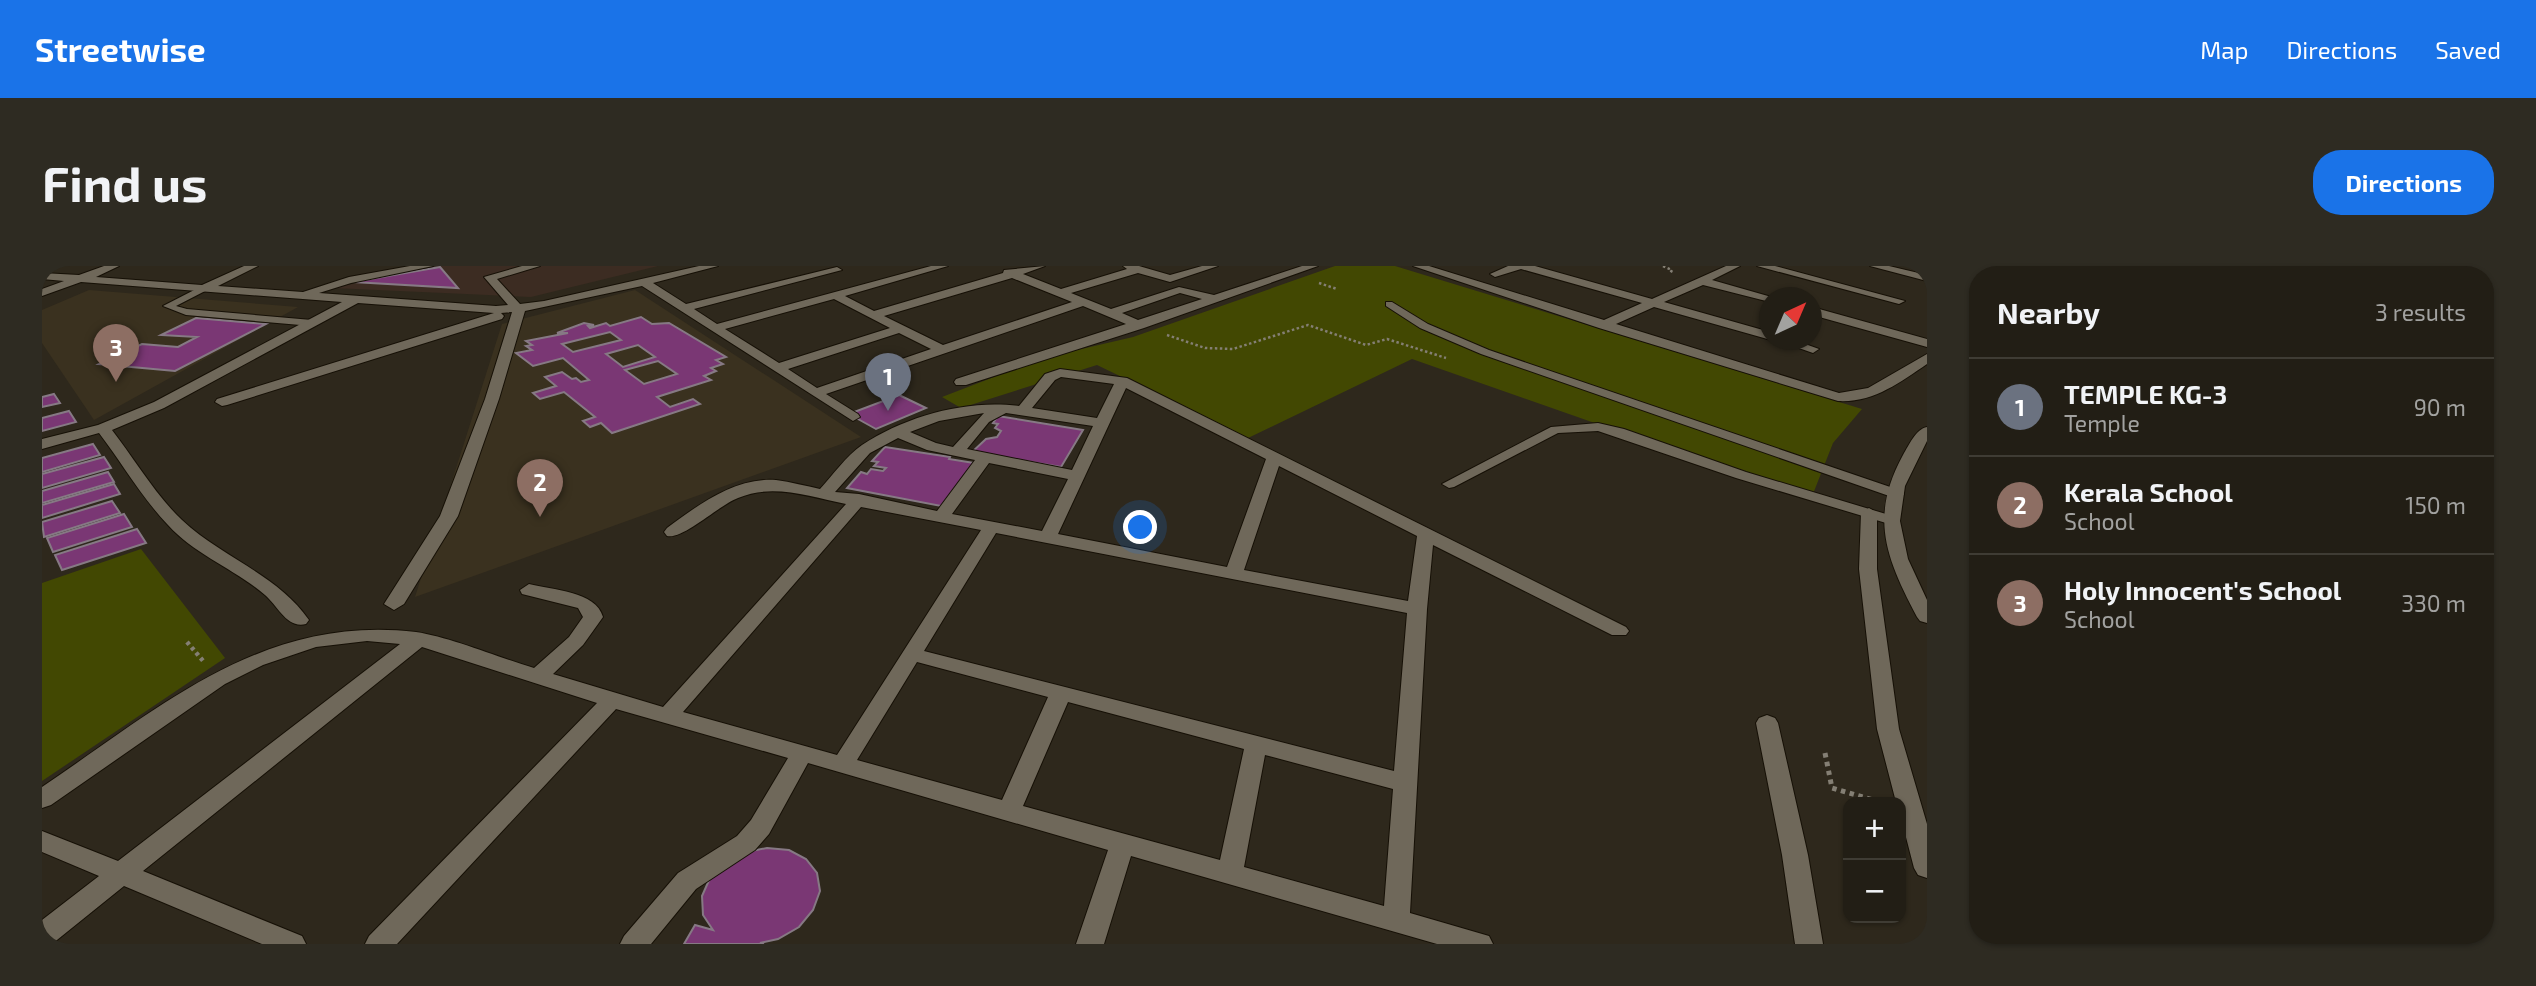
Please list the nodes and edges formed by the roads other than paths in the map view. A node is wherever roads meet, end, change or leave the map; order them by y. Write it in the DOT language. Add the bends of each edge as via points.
graph roads {
  1 [pos="90,266"];
  2 [pos="114,266"];
  3 [pos="253,266"];
  4 [pos="428,266"];
  5 [pos="535,266"];
  6 [pos="713,266"];
  7 [pos="904,266"];
  8 [pos="943,266"];
  9 [pos="992,266"];
  10 [pos="1040,266"];
  11 [pos="1213,266"];
  12 [pos="1269,266"];
  13 [pos="1313,266"];
  14 [pos="1418,266"];
  15 [pos="1520,266"];
  16 [pos="1735,266"];
  17 [pos="1762,266"];
  18 [pos="1875,266"];
  19 [pos="833,268"];
  20 [pos="1133,268"];
  21 [pos="919,272"];
  22 [pos="1292,273"];
  23 [pos="42,274"];
  24 [pos="1012,274"];
  25 [pos="1495,274"];
  26 [pos="1927,278"];
  27 [pos="81,279"];
  28 [pos="1702,281"];
  29 [pos="645,283"];
  30 [pos="870,285"];
  31 [pos="204,288"];
  32 [pos="44,291"];
  33 [pos="1060,293"];
  34 [pos="300,295"];
  35 [pos="834,295"];
  36 [pos="1759,296"];
  37 [pos="1215,299"];
  38 [pos="355,300"];
  39 [pos="1899,301"];
  40 [pos="1084,302"];
  41 [pos="1653,303"];
  42 [pos="1390,304"];
  43 [pos="685,308"];
  44 [pos="519,310"];
  45 [pos="1111,313"];
  46 [pos="1822,314"];
  47 [pos="873,316"];
  48 [pos="312,323"];
  49 [pos="1140,325"];
  50 [pos="1603,325"];
  51 [pos="715,328"];
  52 [pos="900,329"];
  53 [pos="1759,333"];
  54 [pos="1927,343"];
  55 [pos="942,350"];
  56 [pos="1927,358"];
  57 [pos="777,368"];
  58 [pos="961,382"];
  59 [pos="1122,382"];
  60 [pos="816,393"];
  61 [pos="222,402"];
  62 [pos="1006,407"];
  63 [pos="1024,409"];
  64 [pos="853,417"];
  65 [pos="1102,423"];
  66 [pos="103,428"];
  67 [pos="1927,431"];
  68 [pos="897,432"];
  69 [pos="79,435"];
  70 [pos="42,444"];
  71 [pos="957,452"];
  72 [pos="1274,457"];
  73 [pos="985,458"];
  74 [pos="1077,476"];
  75 [pos="1449,484"];
  76 [pos="825,493"];
  77 [pos="1897,494"];
  78 [pos="859,499"];
  79 [pos="1869,513"];
  80 [pos="943,516"];
  81 [pos="1891,520"];
  82 [pos="992,526"];
  83 [pos="673,532"];
  84 [pos="1426,533"];
  85 [pos="1048,537"];
  86 [pos="1234,573"];
  87 [pos="529,590"];
  88 [pos="394,604"];
  89 [pos="1417,609"];
  90 [pos="1927,617"];
  91 [pos="299,620"];
  92 [pos="1619,631"];
  93 [pos="419,639"];
  94 [pos="911,654"];
  95 [pos="538,676"];
  96 [pos="1061,693"];
  97 [pos="612,700"];
  98 [pos="667,715"];
  99 [pos="1767,723"];
  100 [pos="1256,744"];
  101 [pos="802,753"];
  102 [pos="842,765"];
  103 [pos="1405,783"];
  104 [pos="42,800"];
  105 [pos="1009,811"];
  106 [pos="42,841"];
  107 [pos="1123,844"];
  108 [pos="1927,868"];
  109 [pos="120,874"];
  110 [pos="1230,874"];
  111 [pos="1396,921"];
  112 [pos="42,936"];
  113 [pos="1441,939"];
  114 [pos="292,944"];
  115 [pos="379,944"];
  116 [pos="634,944"];
  117 [pos="1090,944"];
  118 [pos="1479,944"];
  119 [pos="1809,944"];
  1 -- 23 [label="street"];
  2 -- 27 [label="street"];
  3 -- 31 [label="street"];
  4 -- 34 [label="street" via="349,280"];
  5 -- 44 [label="street" via="490,277"];
  6 -- 29 [label="street"];
  7 -- 21 [label="street"];
  8 -- 21 [label="street"];
  9 -- 24 [label="street"];
  10 -- 24 [label="street"];
  11 -- 20 [label="street" via="1170,279"];
  12 -- 22 [label="street"];
  13 -- 22 [label="street"];
  14 -- 50 [label="street"];
  15 -- 25 [label="street"];
  15 -- 41 [label="street"];
  16 -- 28 [label="street"];
  17 -- 39 [label="street"];
  18 -- 26 [label="street"];
  19 -- 30 [label="street"];
  19 -- 43 [label="street"];
  20 -- 33 [label="street"];
  21 -- 30 [label="street"];
  22 -- 37 [label="street"];
  23 -- 27 [label="street"];
  24 -- 33 [label="street"];
  24 -- 47 [label="street"];
  27 -- 31 [label="street"];
  27 -- 32 [label="street"];
  28 -- 36 [label="street"];
  28 -- 41 [label="street"];
  29 -- 43 [label="street"];
  29 -- 44 [label="street"];
  30 -- 35 [label="street"];
  31 -- 34 [label="street"];
  31 -- 48 [label="lane" via="168,306 186,313"];
  33 -- 40 [label="street"];
  34 -- 38 [label="street"];
  35 -- 47 [label="street"];
  35 -- 51 [label="street"];
  37 -- 45 [label="street" via="1179,290"];
  37 -- 49 [label="street"];
  38 -- 44 [label="street"];
  38 -- 48 [label="street"];
  40 -- 45 [label="street"];
  40 -- 55 [label="street"];
  41 -- 50 [label="street"];
  41 -- 53 [label="street"];
  42 -- 77 [label="lane" via="1424,326 1485,352"];
  43 -- 51 [label="street"];
  44 -- 61 [label="street"];
  44 -- 88 [label="street" via="449,516"];
  45 -- 49 [label="street"];
  46 -- 54 [label="street"];
  47 -- 52 [label="street"];
  48 -- 66 [label="street" via="159,405"];
  49 -- 58 [label="street"];
  50 -- 56 [label="street" via="1850,399 1867,395"];
  51 -- 57 [label="street"];
  52 -- 55 [label="street"];
  52 -- 57 [label="street"];
  55 -- 60 [label="street"];
  57 -- 60 [label="street"];
  59 -- 63 [label="street" via="1060,373 1050,377"];
  59 -- 65 [label="street"];
  59 -- 72 [label="street"];
  60 -- 64 [label="street"];
  62 -- 63 [label="street"];
  62 -- 68 [label="street" via="957,412"];
  62 -- 71 [label="street" via="984,419"];
  63 -- 65 [label="street"];
  65 -- 74 [label="street"];
  66 -- 69 [label="street"];
  66 -- 91 [label="street" via="174,522 272,591"];
  67 -- 77 [label="street" via="1903,468"];
  68 -- 71 [label="street"];
  68 -- 76 [label="street" via="865,450"];
  69 -- 70 [label="street"];
  71 -- 73 [label="street"];
  72 -- 84 [label="street"];
  72 -- 86 [label="street"];
  73 -- 74 [label="street"];
  73 -- 80 [label="street"];
  74 -- 85 [label="street"];
  75 -- 79 [label="lane" via="1555,430 1598,427"];
  76 -- 78 [label="street"];
  76 -- 83 [label="street" via="753,486 710,505"];
  77 -- 81 [label="street"];
  78 -- 80 [label="street"];
  78 -- 98 [label="street"];
  79 -- 81 [label="lane"];
  79 -- 108 [label="street" via="1868,569 1888,729"];
  80 -- 82 [label="street"];
  81 -- 90 [label="street" via="1903,572"];
  82 -- 85 [label="street"];
  82 -- 94 [label="street"];
  84 -- 89 [label="street"];
  84 -- 92 [label="street"];
  85 -- 86 [label="street"];
  86 -- 89 [label="street"];
  87 -- 95 [label="street" via="585,604 593,617 576,641"];
  89 -- 103 [label="street"];
  93 -- 95 [label="street"];
  93 -- 104 [label="street" via="367,635 314,641 256,660 219,679"];
  93 -- 109 [label="street"];
  94 -- 96 [label="street"];
  94 -- 102 [label="street"];
  95 -- 97 [label="street"];
  96 -- 100 [label="street"];
  96 -- 105 [label="street"];
  97 -- 98 [label="street"];
  97 -- 115 [label="street"];
  98 -- 101 [label="street"];
  99 -- 119 [label="street"];
  100 -- 103 [label="street"];
  100 -- 110 [label="street"];
  101 -- 102 [label="street"];
  101 -- 116 [label="street" via="746,843 687,881"];
  102 -- 105 [label="street"];
  103 -- 111 [label="street"];
  105 -- 107 [label="street"];
  106 -- 109 [label="street"];
  107 -- 110 [label="street"];
  107 -- 117 [label="street"];
  109 -- 112 [label="street"];
  109 -- 114 [label="street"];
  110 -- 111 [label="street"];
  111 -- 113 [label="street"];
  113 -- 118 [label="street"];
}
